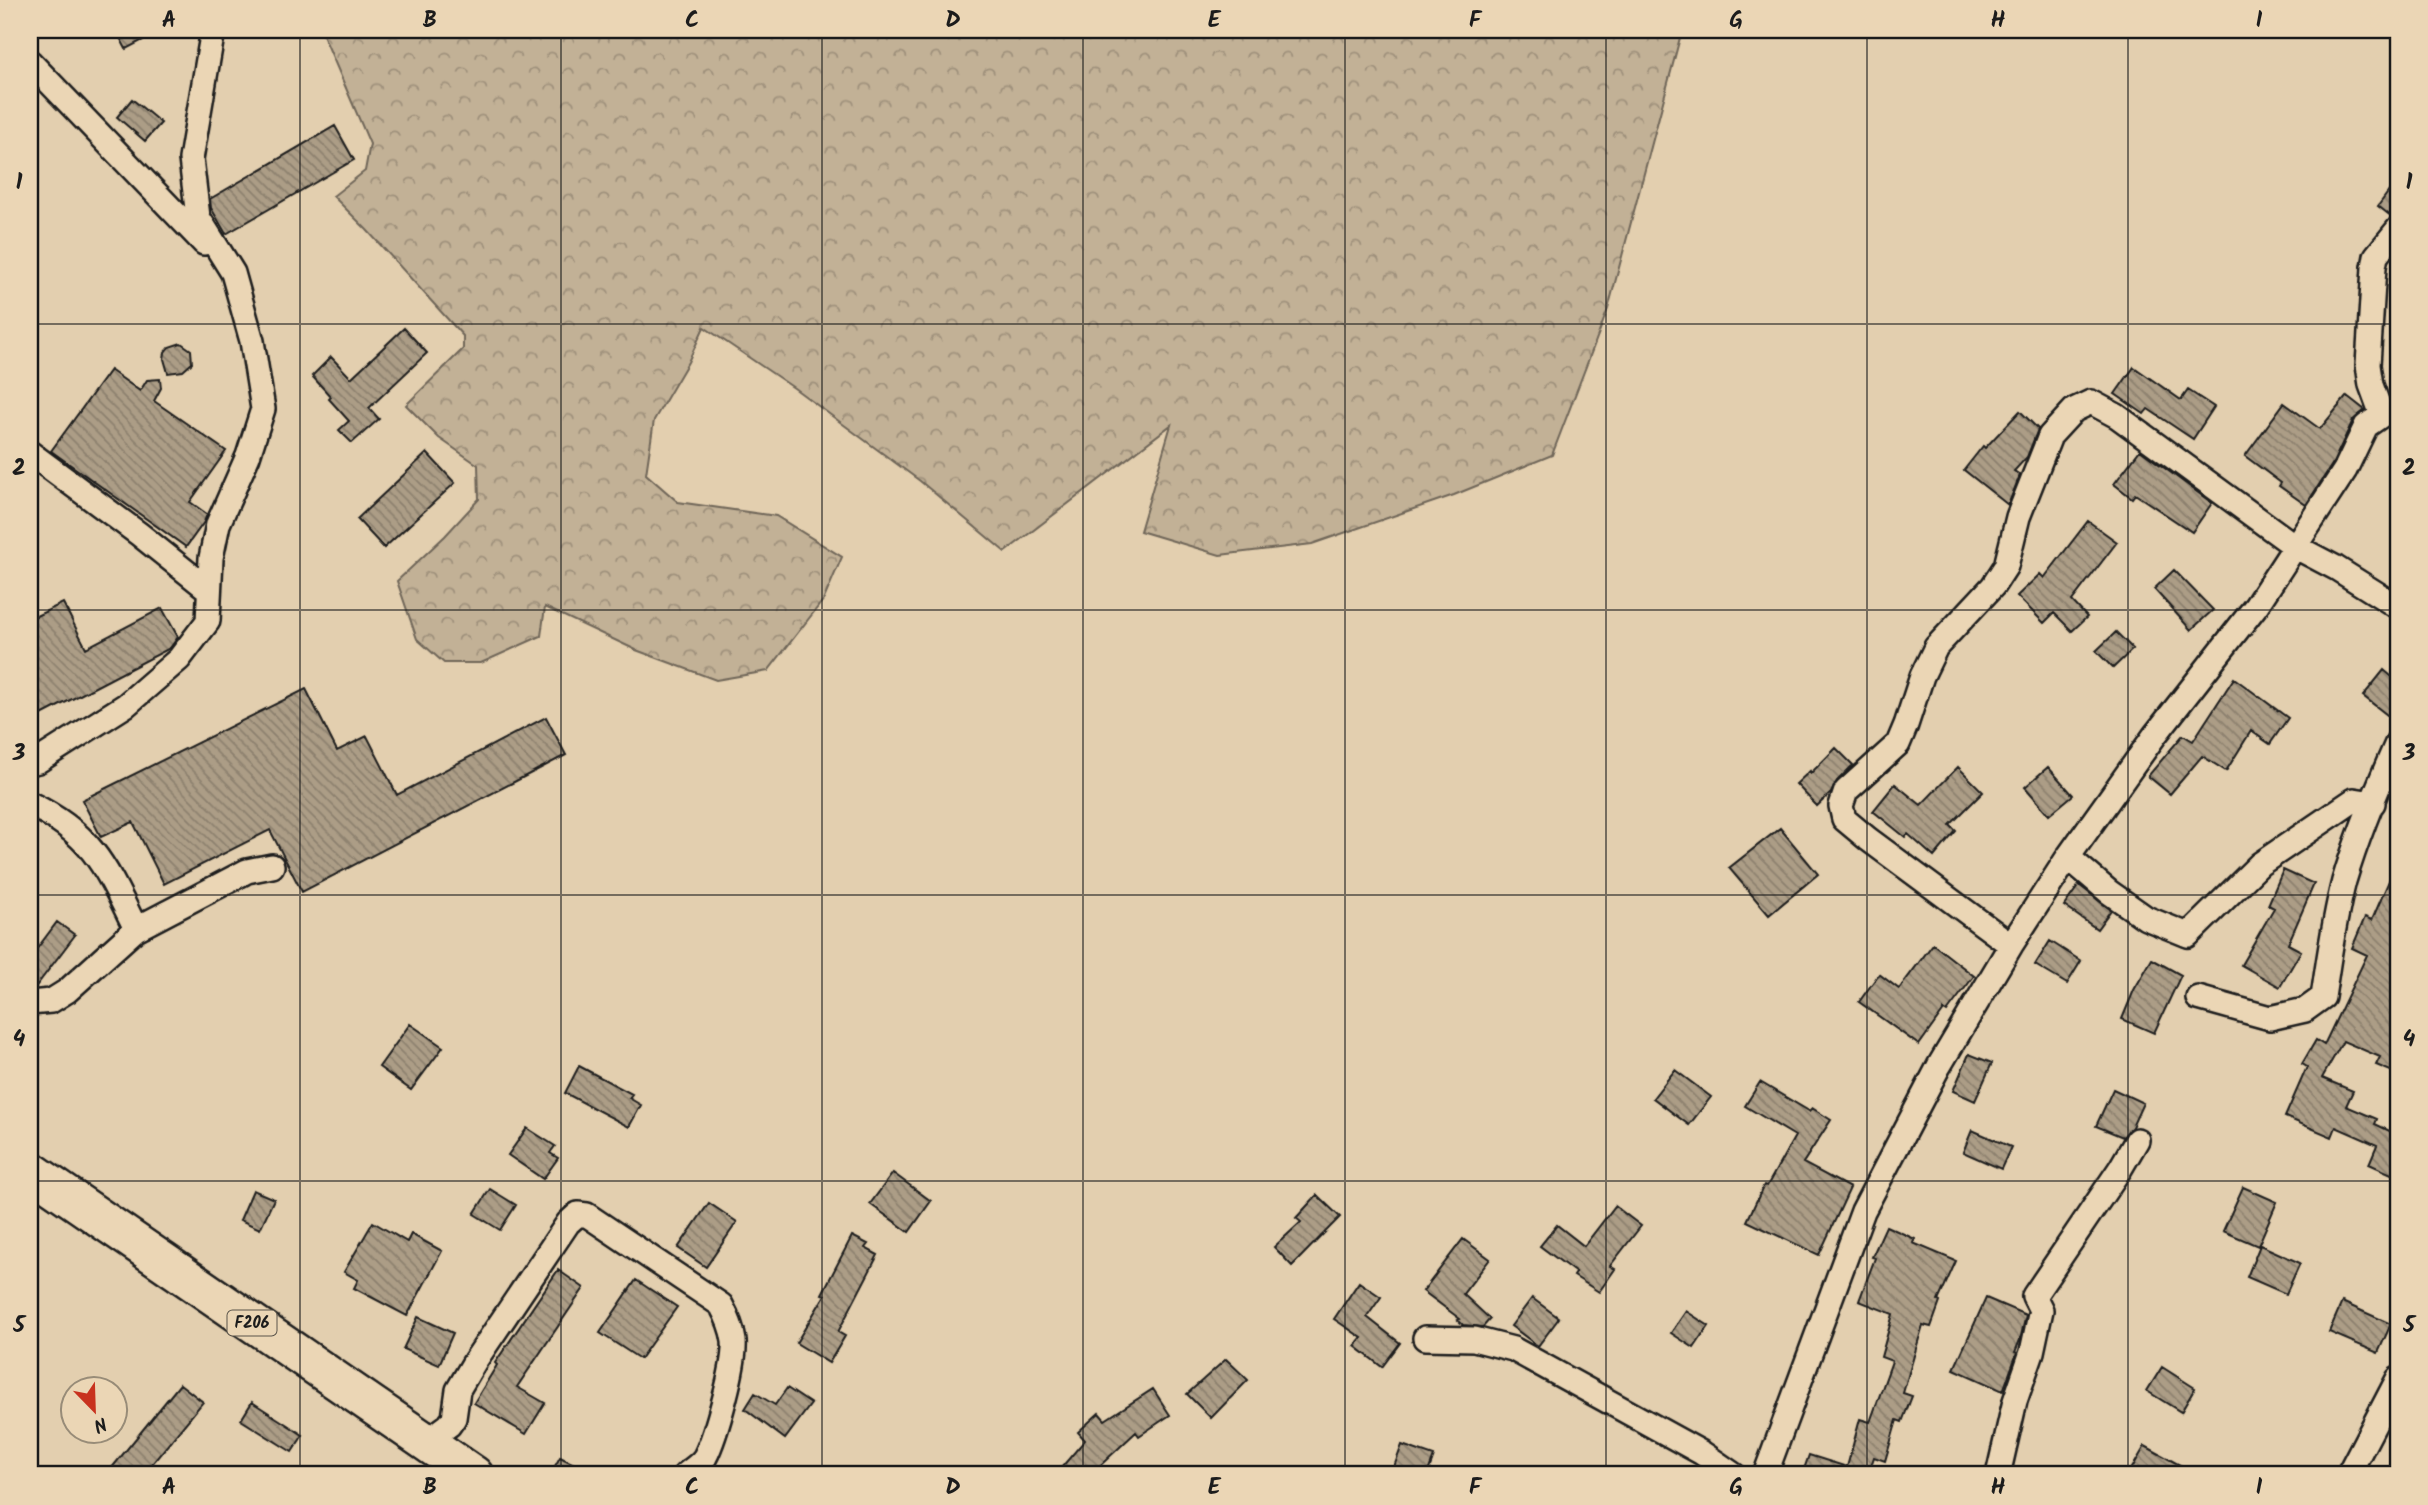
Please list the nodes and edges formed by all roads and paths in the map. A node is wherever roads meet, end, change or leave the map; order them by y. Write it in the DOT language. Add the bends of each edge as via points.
graph roads {
  1 [pos="213,30"];
  2 [pos="30,62"];
  3 [pos="2398,229"];
  4 [pos="233,273"];
  5 [pos="30,453"];
  6 [pos="2295,547"];
  7 [pos="209,590"];
  8 [pos="2398,607"];
  9 [pos="2398,741"];
  10 [pos="30,763"];
  11 [pos="2373,803"];
  12 [pos="30,804"];
  13 [pos="2068,857"];
  14 [pos="272,866"];
  15 [pos="135,929"];
  16 [pos="2011,945"];
  17 [pos="2198,998"];
  18 [pos="30,1003"];
  19 [pos="2137,1140"];
  20 [pos="30,1170"];
  21 [pos="1425,1338"];
  22 [pos="2398,1379"];
  23 [pos="426,1442"];
  24 [pos="469,1474"];
  25 [pos="685,1475"];
  26 [pos="1734,1475"];
  27 [pos="1765,1475"];
  28 [pos="1998,1475"];
  29 [pos="2348,1475"];
  1 -- 4 [label="street" via="191,159 198,217"];
  2 -- 4 [label="street"];
  3 -- 6 [label="street" via="2376,256 2374,267 2368,365 2382,415 2366,426 2345,470"];
  4 -- 7 [label="street" via="252,341 263,409 218,524"];
  5 -- 7 [label="street"];
  6 -- 8 [label="street"];
  6 -- 13 [label="street"];
  6 -- 16 [label="street" via="2117,416 2091,402 2074,410 2050,436 2018,517 2006,566 1936,647 1898,744 1846,791 1840,806 1844,820"];
  7 -- 10 [label="street" via="208,621 179,659 126,705"];
  9 -- 11 [label="street"];
  11 -- 13 [label="street" via="2354,800 2260,864 2188,934 2146,918"];
  11 -- 17 [label="street" via="2344,881 2323,997 2305,1010 2270,1018"];
  12 -- 15 [label="street" via="75,831 94,851"];
  13 -- 16 [label="street"];
  14 -- 15 [label="street" via="247,871"];
  15 -- 18 [label="street" via="67,991 51,1000"];
  16 -- 27 [label="street" via="1939,1066 1863,1210"];
  19 -- 28 [label="street" via="2034,1296 2041,1310"];
  20 -- 23 [label="main road, F206"];
  21 -- 26 [label="street" via="1474,1339 1513,1349"];
  22 -- 29 [label="street"];
  23 -- 24 [label="main road, F206"];
  23 -- 25 [label="street" via="454,1418 458,1390 469,1370 568,1223 578,1214 587,1214 721,1305 730,1321 734,1343 729,1378 711,1441 704,1460"];
}
